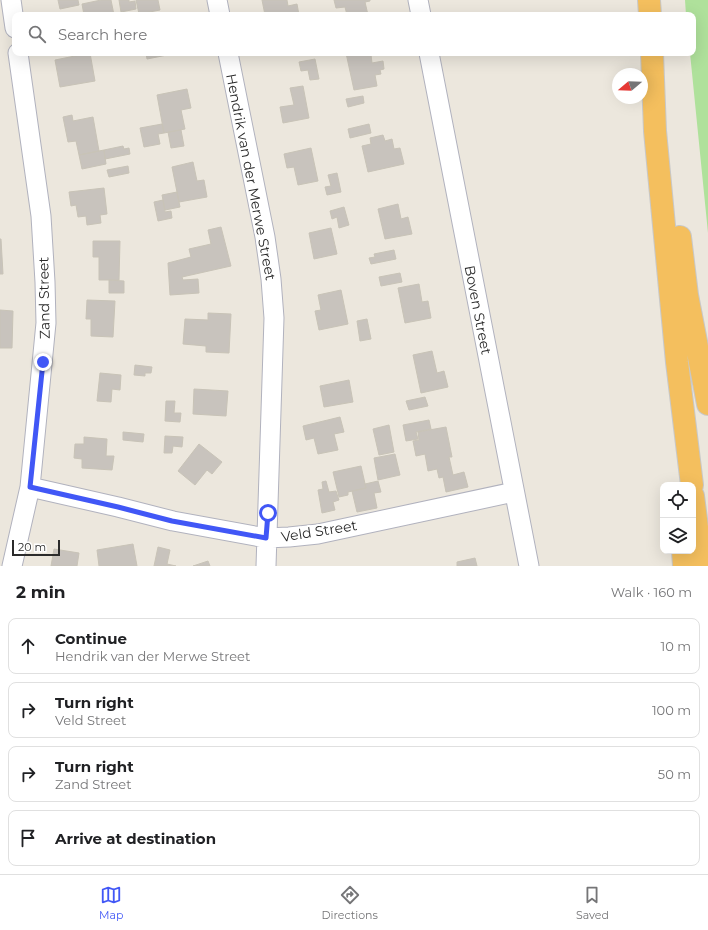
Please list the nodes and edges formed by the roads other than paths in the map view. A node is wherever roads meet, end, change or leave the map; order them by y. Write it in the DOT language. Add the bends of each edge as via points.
graph roads {
  1 [pos="11,0"];
  2 [pos="217,0"];
  3 [pos="418,0"];
  4 [pos="649,0"];
  5 [pos="13,12"];
  6 [pos="219,12"];
  7 [pos="420,12"];
  8 [pos="650,12"];
  9 [pos="18,56"];
  10 [pos="229,56"];
  11 [pos="429,56"];
  12 [pos="652,56"];
  13 [pos="656,131"];
  14 [pos="708,404"];
  15 [pos="677,482"];
  16 [pos="692,482"];
  17 [pos="30,487"];
  18 [pos="514,492"];
  19 [pos="696,518"];
  20 [pos="266,538"];
  21 [pos="683,554"];
  22 [pos="12,566"];
  23 [pos="266,566"];
  24 [pos="529,566"];
  25 [pos="684,566"];
  26 [pos="702,566"];
  1 -- 5 [label="street"];
  2 -- 6 [label="street"];
  3 -- 7 [label="street"];
  4 -- 8 [label="highway"];
  9 -- 17 [label="street, Zand Street" via="41,216 45,282 46,323"];
  10 -- 20 [label="street, Hendrik van der Merwe Street" via="271,279 274,318"];
  11 -- 18 [label="street, Boven Street"];
  12 -- 13 [label="highway"];
  13 -- 14 [label="highway" via="677,218 687,295"];
  13 -- 15 [label="highway" via="656,230"];
  13 -- 16 [label="highway" via="677,362"];
  17 -- 20 [label="street, Veld Street" via="172,521"];
  17 -- 22 [label="street, Zand Street"];
  18 -- 20 [label="street, Veld Street" via="318,534"];
  18 -- 24 [label="street, Boven Street"];
  19 -- 26 [label="highway"];
  20 -- 23 [label="street, Hendrik van der Merwe Street"];
  21 -- 25 [label="highway"];
}
